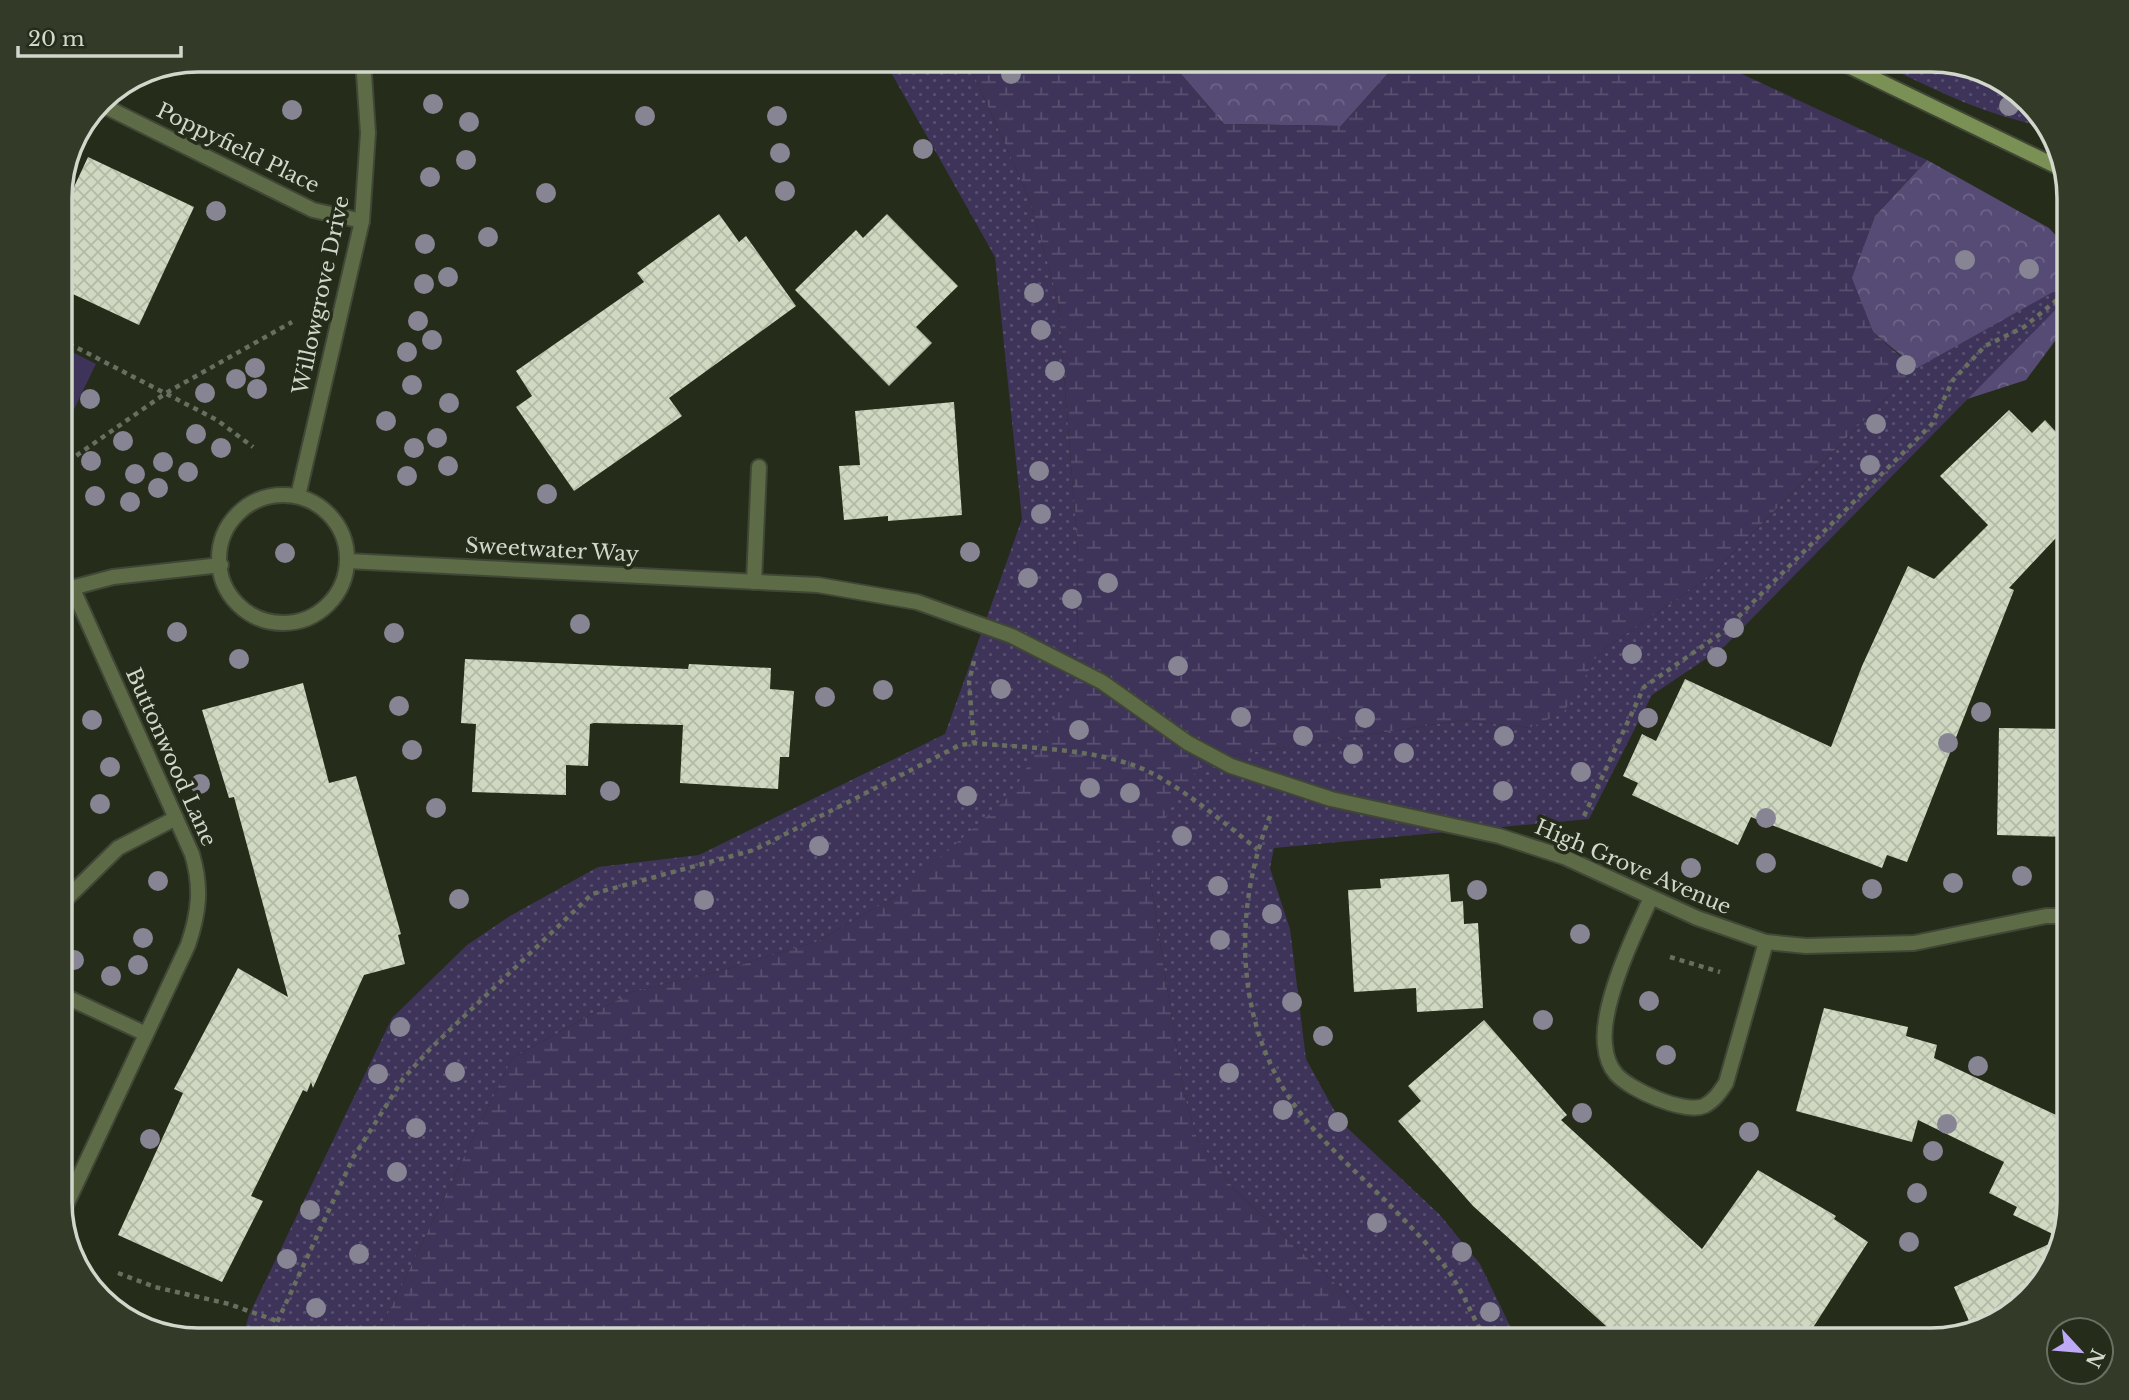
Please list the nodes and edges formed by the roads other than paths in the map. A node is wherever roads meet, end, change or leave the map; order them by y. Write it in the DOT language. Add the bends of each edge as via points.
graph roads {
  1 [pos="364,72"];
  2 [pos="1861,72"];
  3 [pos="109,109"];
  4 [pos="2053,165"];
  5 [pos="362,221"];
  6 [pos="759,467"];
  7 [pos="298,496"];
  8 [pos="347,561"];
  9 [pos="221,565"];
  10 [pos="754,582"];
  11 [pos="72,587"];
  12 [pos="72,601"];
  13 [pos="1012,636"];
  14 [pos="176,818"];
  15 [pos="72,893"];
  16 [pos="1651,898"];
  17 [pos="2057,916"];
  18 [pos="1766,942"];
  19 [pos="72,1000"];
  20 [pos="146,1034"];
  21 [pos="72,1192"];
  1 -- 5 [label="street, Willowgrove Drive" via="368,133"];
  2 -- 4 [label="main road"];
  3 -- 5 [label="street, Poppyfield Place" via="313,210"];
  5 -- 7 [label="street, Willowgrove Drive"];
  6 -- 10 [label="street"];
  7 -- 8 [label="street" via="318,504 334,519 345,539"];
  7 -- 9 [label="street" via="275,495 255,501 237,514 224,533"];
  8 -- 9 [label="street" via="334,598 319,612 281,623 244,610 230,595"];
  8 -- 10 [label="street, Sweetwater Way"];
  9 -- 11 [label="street" via="113,577"];
  10 -- 13 [label="street, Sweetwater Way" via="818,585 917,601"];
  12 -- 14 [label="street, Buttonwood Lane"];
  13 -- 16 [label="street, High Grove Avenue" via="1102,682 1188,743 1231,766 1331,799 1499,836 1564,857"];
  14 -- 15 [label="street" via="118,848"];
  14 -- 20 [label="street, Buttonwood Lane" via="198,875 197,917"];
  16 -- 18 [label="street, High Grove Avenue"];
  16 -- 18 [label="street" via="1618,978 1604,1042 1607,1060 1616,1074 1647,1094 1685,1107 1703,1106 1716,1097 1726,1083"];
  17 -- 18 [label="street, High Grove Avenue" via="1914,943 1806,946"];
  19 -- 20 [label="street"];
  20 -- 21 [label="street, Buttonwood Lane"];
}
